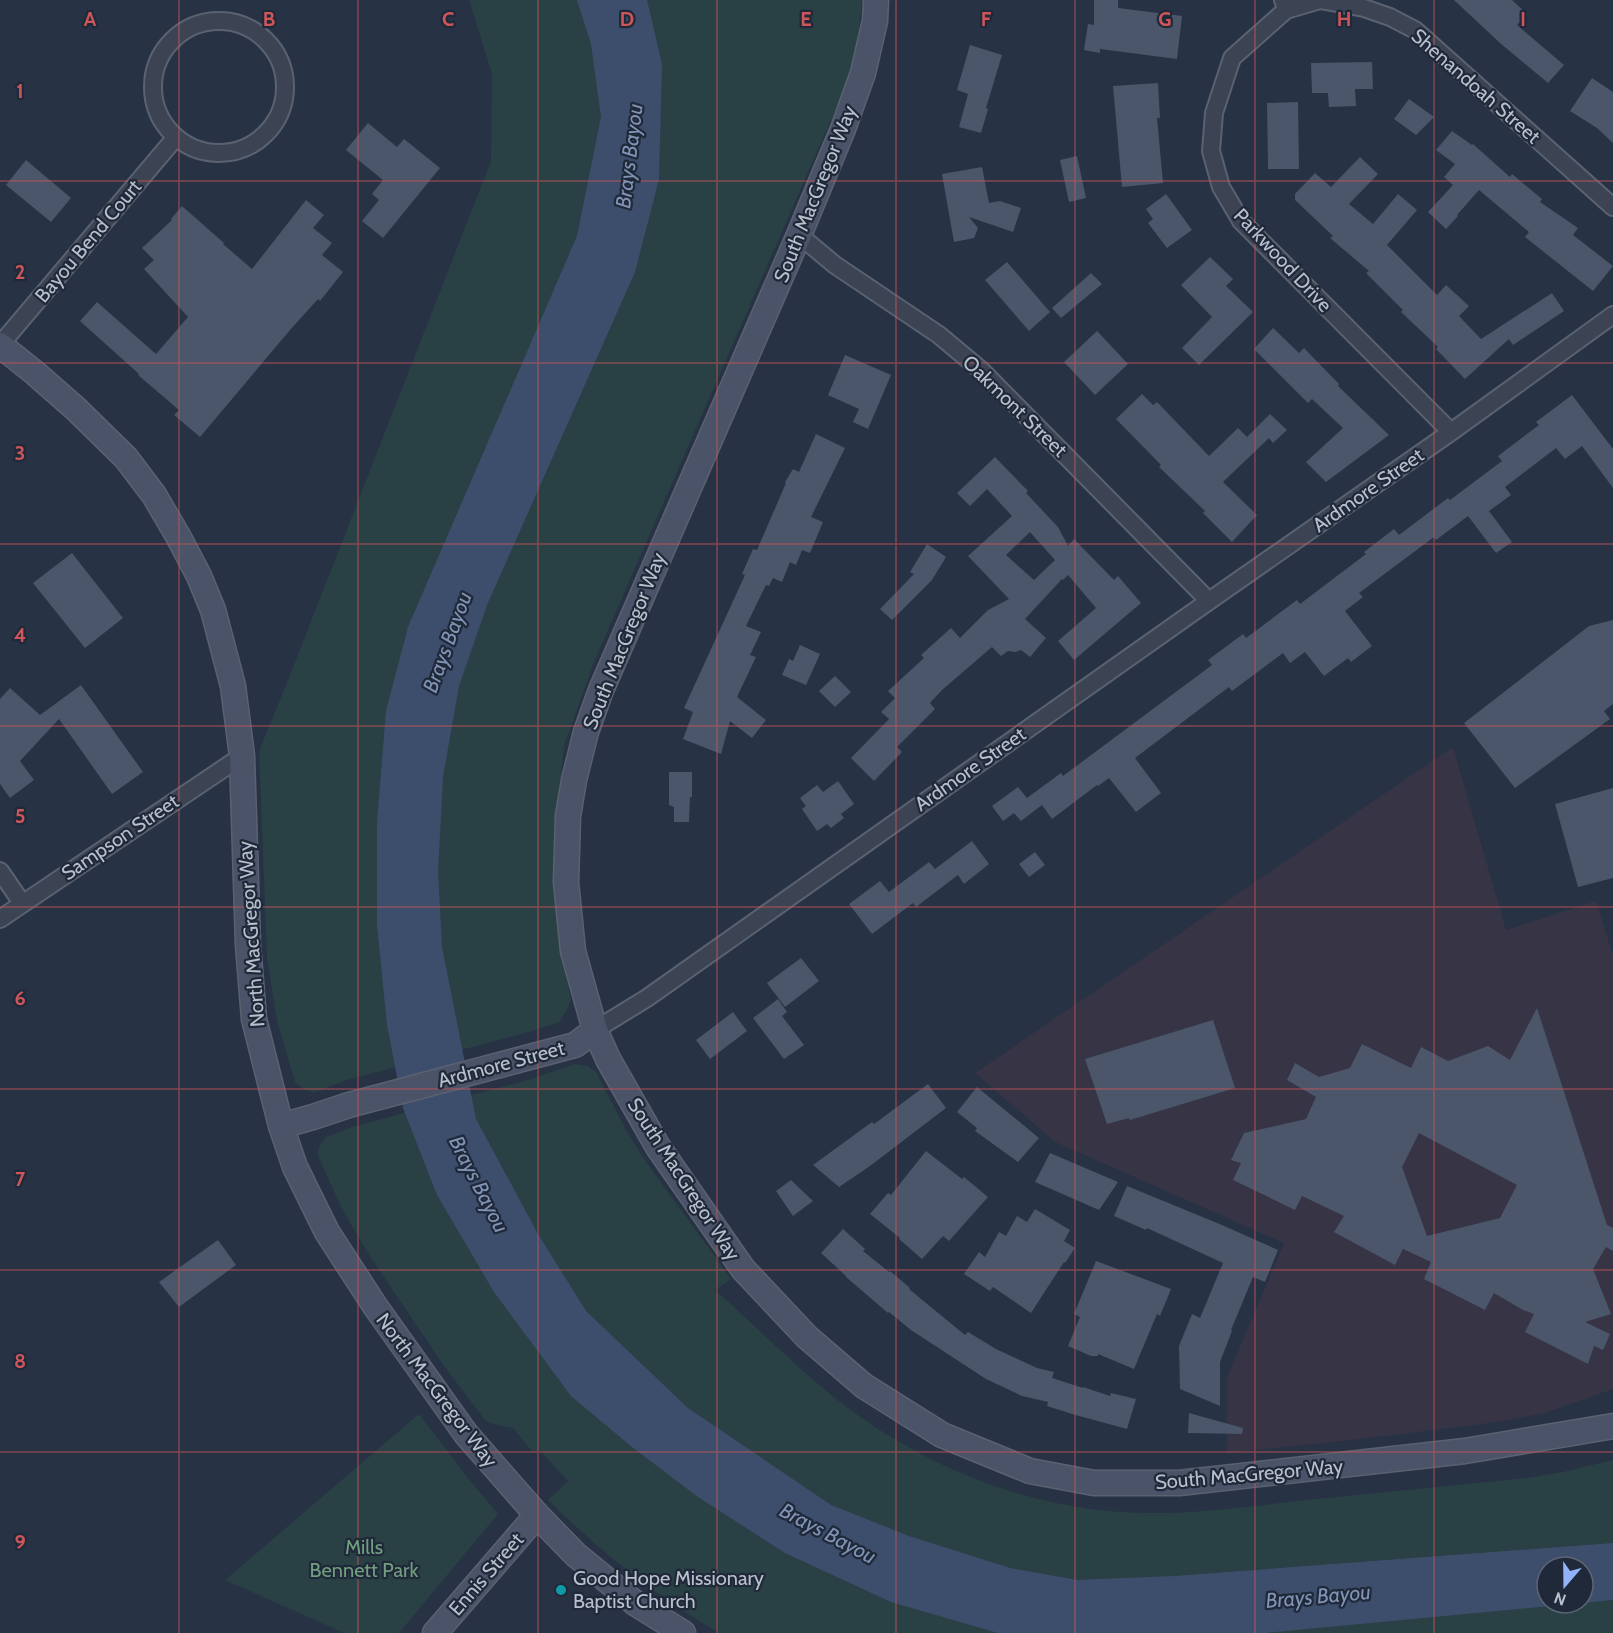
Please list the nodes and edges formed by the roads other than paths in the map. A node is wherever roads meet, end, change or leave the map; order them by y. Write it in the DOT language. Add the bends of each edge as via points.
graph roads {
  1 [pos="876,0"];
  2 [pos="1284,5"];
  3 [pos="176,137"];
  4 [pos="1613,207"];
  5 [pos="799,235"];
  6 [pos="1613,315"];
  7 [pos="0,345"];
  8 [pos="1451,432"];
  9 [pos="1209,601"];
  10 [pos="242,756"];
  11 [pos="0,872"];
  12 [pos="22,903"];
  13 [pos="0,919"];
  14 [pos="595,1029"];
  15 [pos="281,1126"];
  16 [pos="1613,1426"];
  17 [pos="537,1515"];
  18 [pos="435,1633"];
  19 [pos="682,1633"];
  1 -- 5 [label="main road, South MacGregor Way" via="863,74"];
  2 -- 4 [label="street, Shenandoah Street" via="1320,0 1364,8 1415,30"];
  2 -- 8 [label="street, Parkwood Drive" via="1232,58 1214,113 1211,151 1221,187 1241,221"];
  3 -- 3 [label="street" via="194,148 214,153 235,151 270,130 285,92 284,72 276,53 262,37 244,26 224,21 184,31 169,44 158,62 153,82 155,102"];
  3 -- 7 [label="street, Bayou Bend Court"];
  5 -- 9 [label="street, Oakmont Street" via="835,265 939,335 982,371"];
  5 -- 14 [label="main road, South MacGregor Way" via="586,732 568,816 566,882 573,951"];
  6 -- 8 [label="street, Ardmore Street"];
  7 -- 10 [label="main road, North MacGregor Way" via="76,409 126,458 178,536 206,593 222,640 233,686"];
  8 -- 9 [label="street, Ardmore Street"];
  9 -- 14 [label="street, Ardmore Street" via="647,998"];
  10 -- 12 [label="street, Sampson Street"];
  10 -- 15 [label="main road, North MacGregor Way" via="254,1019"];
  11 -- 12 [label="street"];
  12 -- 13 [label="street, Sampson Street"];
  14 -- 15 [label="main road, Ardmore Street" via="575,1045"];
  14 -- 16 [label="main road, South MacGregor Way" via="658,1147 682,1182 743,1269 807,1337 864,1386 942,1435 1030,1471 1094,1483 1179,1483 1465,1451"];
  15 -- 17 [label="main road, North MacGregor Way" via="295,1167 327,1232 354,1275 466,1434"];
  17 -- 18 [label="main road, Ennis Street"];
  17 -- 19 [label="main road, North MacGregor Way" via="576,1555 635,1603"];
}
